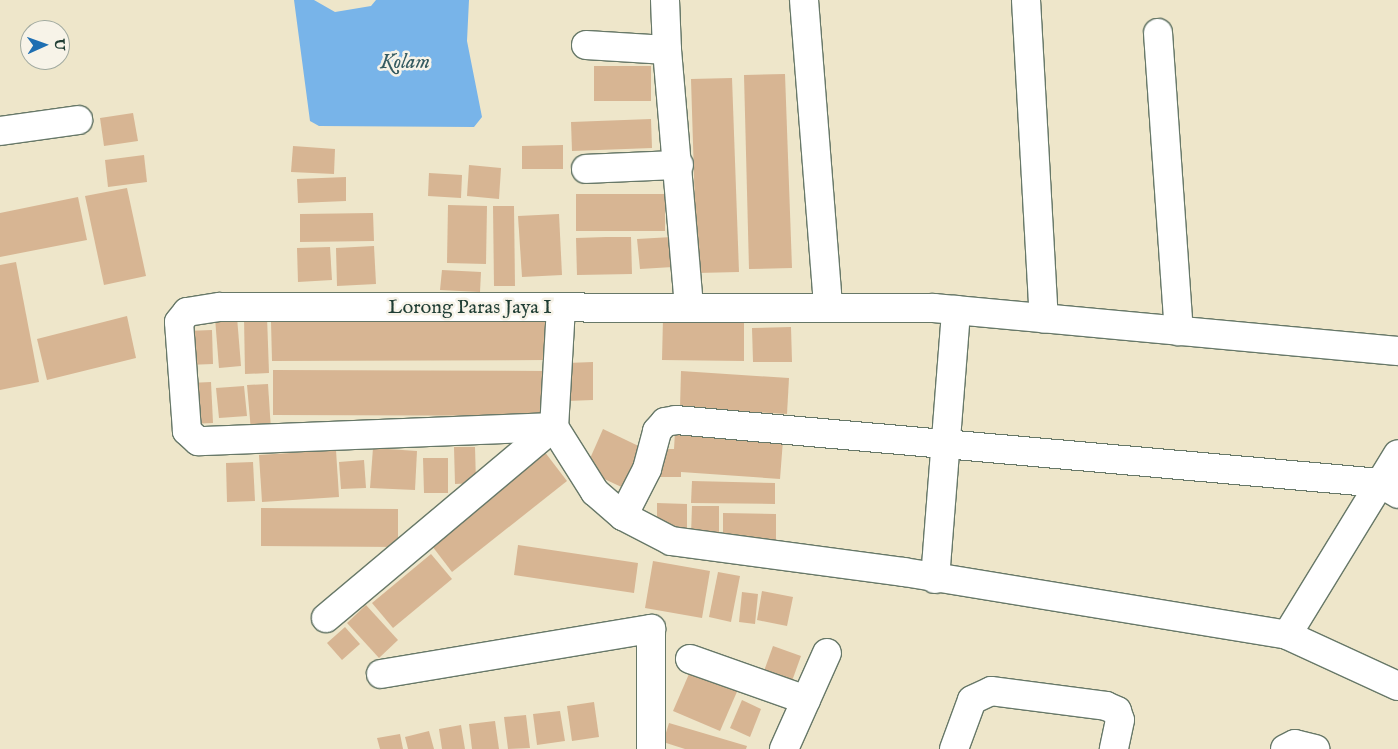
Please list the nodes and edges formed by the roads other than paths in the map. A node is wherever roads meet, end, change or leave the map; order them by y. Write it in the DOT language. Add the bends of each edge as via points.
graph roads {
  1 [pos="666,0"];
  2 [pos="804,0"];
  3 [pos="1026,0"];
  4 [pos="1158,33"];
  5 [pos="586,45"];
  6 [pos="667,50"];
  7 [pos="78,120"];
  8 [pos="0,131"];
  9 [pos="679,165"];
  10 [pos="586,169"];
  11 [pos="561,307"];
  12 [pos="689,307"];
  13 [pos="828,307"];
  14 [pos="956,310"];
  15 [pos="1044,318"];
  16 [pos="1179,331"];
  17 [pos="1398,351"];
  18 [pos="554,427"];
  19 [pos="946,441"];
  20 [pos="1398,454"];
  21 [pos="1389,489"];
  22 [pos="623,516"];
  23 [pos="935,578"];
  24 [pos="326,618"];
  25 [pos="1287,635"];
  26 [pos="827,653"];
  27 [pos="690,659"];
  28 [pos="381,674"];
  29 [pos="1398,686"];
  30 [pos="806,700"];
  31 [pos="651,749"];
  32 [pos="784,749"];
  33 [pos="954,749"];
  34 [pos="1114,749"];
  35 [pos="1285,749"];
  36 [pos="1315,749"];
  1 -- 6 [label="street"];
  2 -- 13 [label="street"];
  3 -- 15 [label="street"];
  4 -- 16 [label="street"];
  5 -- 6 [label="street"];
  6 -- 9 [label="street"];
  7 -- 8 [label="street"];
  9 -- 10 [label="street"];
  9 -- 12 [label="street"];
  11 -- 12 [label="street, Lorong Paras Jaya I"];
  11 -- 18 [label="street"];
  11 -- 18 [label="street, Lorong Paras Jaya I" via="207,307 187,312 179,322 187,431 198,441"];
  12 -- 13 [label="street, Lorong Paras Jaya I"];
  13 -- 14 [label="street, Lorong Paras Jaya I"];
  14 -- 15 [label="street, Lorong Paras Jaya I"];
  14 -- 19 [label="street"];
  15 -- 16 [label="street, Lorong Paras Jaya I"];
  16 -- 17 [label="street, Lorong Paras Jaya I"];
  18 -- 22 [label="street" via="595,492"];
  18 -- 24 [label="street"];
  19 -- 21 [label="street"];
  19 -- 22 [label="street" via="665,422 657,431 647,470"];
  19 -- 23 [label="street"];
  20 -- 21 [label="street"];
  21 -- 25 [label="street"];
  22 -- 23 [label="street" via="671,540"];
  23 -- 25 [label="street"];
  25 -- 29 [label="street"];
  26 -- 30 [label="street"];
  27 -- 30 [label="street"];
  28 -- 31 [label="street" via="651,630"];
  30 -- 32 [label="street"];
  33 -- 34 [label="street" via="972,700 991,691 1106,706 1117,711 1120,720"];
  35 -- 36 [label="street" via="1295,744"];
}
